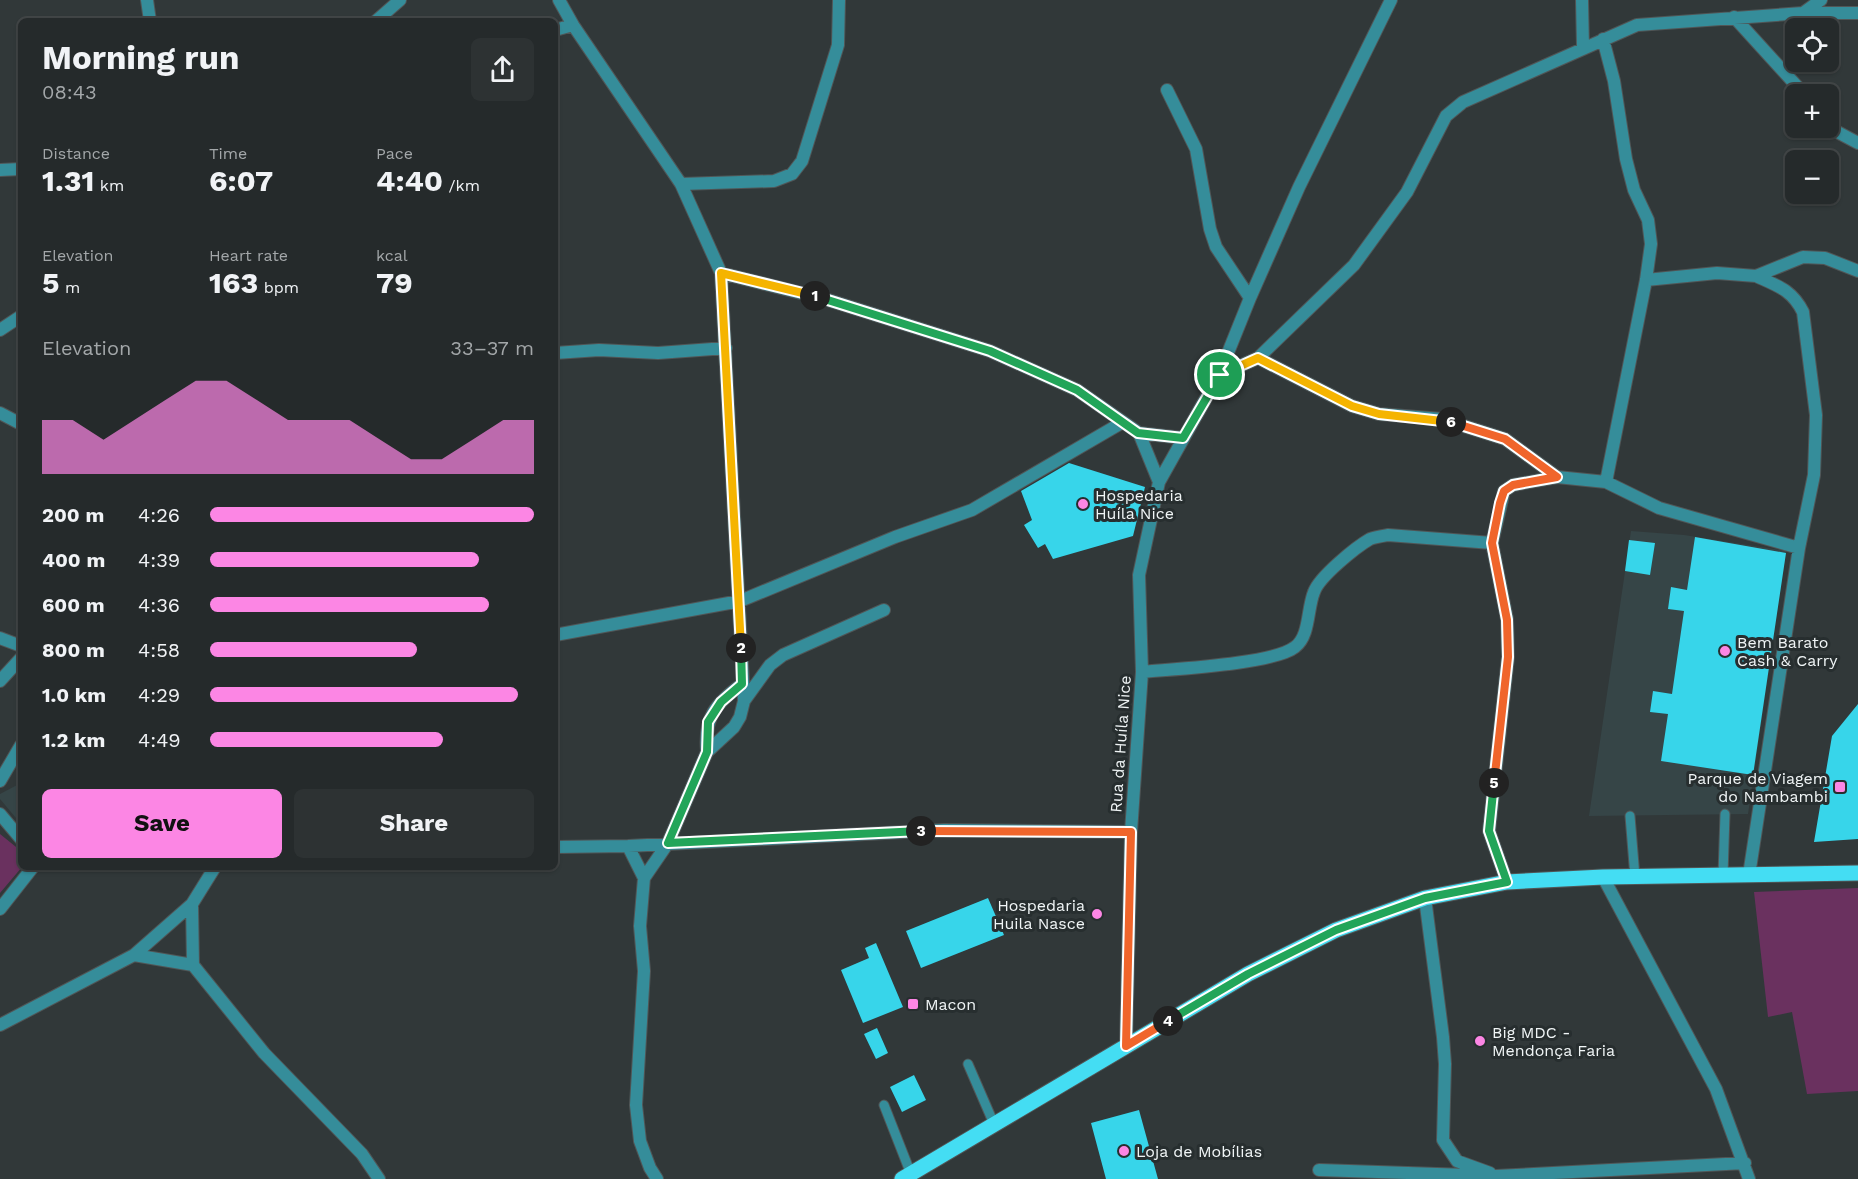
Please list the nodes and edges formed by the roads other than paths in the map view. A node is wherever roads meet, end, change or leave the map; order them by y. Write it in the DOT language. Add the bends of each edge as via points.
graph roads {
  1 [pos="147,0"];
  2 [pos="400,0"];
  3 [pos="559,0"];
  4 [pos="839,0"];
  5 [pos="1391,0"];
  6 [pos="1582,0"];
  7 [pos="1821,0"];
  8 [pos="1803,13"];
  9 [pos="1858,13"];
  10 [pos="1734,17"];
  11 [pos="150,18"];
  12 [pos="379,18"];
  13 [pos="573,25"];
  14 [pos="558,29"];
  15 [pos="1603,39"];
  16 [pos="1583,48"];
  17 [pos="1795,84"];
  18 [pos="1167,90"];
  19 [pos="1839,133"];
  20 [pos="1858,143"];
  21 [pos="18,169"];
  22 [pos="0,170"];
  23 [pos="681,184"];
  24 [pos="1858,271"];
  25 [pos="721,273"];
  26 [pos="1756,276"];
  27 [pos="1646,280"];
  28 [pos="1250,298"];
  29 [pos="18,318"];
  30 [pos="0,330"];
  31 [pos="726,348"];
  32 [pos="558,353"];
  33 [pos="1258,358"];
  34 [pos="1220,375"];
  35 [pos="0,413"];
  36 [pos="18,422"];
  37 [pos="1123,422"];
  38 [pos="1138,433"];
  39 [pos="1183,438"];
  40 [pos="1557,477"];
  41 [pos="1159,482"];
  42 [pos="1606,483"];
  43 [pos="1492,543"];
  44 [pos="1799,548"];
  45 [pos="740,601"];
  46 [pos="884,610"];
  47 [pos="558,634"];
  48 [pos="0,638"];
  49 [pos="18,645"];
  50 [pos="18,661"];
  51 [pos="1142,672"];
  52 [pos="0,681"];
  53 [pos="742,684"];
  54 [pos="744,701"];
  55 [pos="18,750"];
  56 [pos="707,752"];
  57 [pos="0,781"];
  58 [pos="0,814"];
  59 [pos="1725,814"];
  60 [pos="1630,816"];
  61 [pos="1131,832"];
  62 [pos="18,835"];
  63 [pos="668,843"];
  64 [pos="628,846"];
  65 [pos="558,847"];
  66 [pos="31,870"];
  67 [pos="213,870"];
  68 [pos="1858,873"];
  69 [pos="1723,875"];
  70 [pos="1749,875"];
  71 [pos="1603,877"];
  72 [pos="1635,877"];
  73 [pos="644,878"];
  74 [pos="1507,882"];
  75 [pos="1425,898"];
  76 [pos="192,904"];
  77 [pos="0,909"];
  78 [pos="134,955"];
  79 [pos="193,965"];
  80 [pos="0,1025"];
  81 [pos="1126,1046"];
  82 [pos="968,1064"];
  83 [pos="884,1105"];
  84 [pos="994,1124"];
  85 [pos="1745,1163"];
  86 [pos="1320,1170"];
  87 [pos="906,1176"];
  88 [pos="1496,1176"];
  89 [pos="379,1179"];
  90 [pos="657,1179"];
  91 [pos="1749,1179"];
  1 -- 11 [label="street"];
  2 -- 12 [label="street"];
  3 -- 13 [label="street"];
  4 -- 23 [label="street" via="838,45 802,160 792,174 774,181"];
  5 -- 28 [label="street, Rua da Huíla Nice" via="1299,187"];
  6 -- 16 [label="street"];
  7 -- 8 [label="street"];
  8 -- 9 [label="street"];
  8 -- 10 [label="street"];
  10 -- 15 [label="street" via="1637,25"];
  10 -- 17 [label="street"];
  13 -- 14 [label="street"];
  13 -- 23 [label="street"];
  15 -- 16 [label="street"];
  15 -- 27 [label="street" via="1626,159 1648,220 1651,244"];
  16 -- 33 [label="street" via="1490,88 1446,116 1407,192 1354,265"];
  18 -- 28 [label="street" via="1196,149 1216,247"];
  19 -- 20 [label="street"];
  21 -- 22 [label="street"];
  23 -- 25 [label="street"];
  24 -- 26 [label="street" via="1825,258 1803,257"];
  25 -- 31 [label="street"];
  25 -- 37 [label="street" via="825,298 990,351 1077,390"];
  26 -- 27 [label="street" via="1717,273"];
  26 -- 44 [label="street" via="1795,297 1803,312 1816,415 1814,475"];
  27 -- 42 [label="street"];
  28 -- 34 [label="street, Rua da Huíla Nice"];
  29 -- 30 [label="street"];
  31 -- 32 [label="street" via="658,353"];
  31 -- 45 [label="street"];
  33 -- 34 [label="street"];
  33 -- 40 [label="street" via="1352,406 1379,414 1442,419 1505,439"];
  34 -- 39 [label="street, Rua da Huíla Nice"];
  35 -- 36 [label="street"];
  37 -- 38 [label="street"];
  37 -- 45 [label="street" via="972,510"];
  38 -- 39 [label="street"];
  38 -- 41 [label="street"];
  39 -- 41 [label="street, Rua da Huíla Nice"];
  40 -- 42 [label="street"];
  40 -- 43 [label="street" via="1513,485 1504,491"];
  41 -- 51 [label="street, Rua da Huíla Nice" via="1138,575"];
  42 -- 44 [label="street" via="1659,508"];
  43 -- 51 [label="street" via="1388,535 1371,538 1320,581 1303,637 1296,647 1285,653 1226,664"];
  43 -- 74 [label="street" via="1507,620 1508,657 1489,831"];
  44 -- 70 [label="street"];
  45 -- 47 [label="street"];
  45 -- 53 [label="street"];
  46 -- 54 [label="street" via="783,655 770,665"];
  48 -- 49 [label="street"];
  50 -- 52 [label="street"];
  51 -- 61 [label="street, Rua da Huíla Nice"];
  53 -- 54 [label="street"];
  53 -- 56 [label="street" via="713,712 707,729"];
  54 -- 56 [label="street" via="734,728"];
  55 -- 57 [label="street"];
  56 -- 63 [label="street"];
  58 -- 62 [label="street"];
  59 -- 69 [label="lane"];
  60 -- 72 [label="lane"];
  61 -- 63 [label="street" via="944,830"];
  61 -- 81 [label="street, Rua da Huíla Nice"];
  63 -- 64 [label="street"];
  63 -- 73 [label="street"];
  64 -- 65 [label="street"];
  64 -- 73 [label="street"];
  66 -- 77 [label="street"];
  67 -- 76 [label="street"];
  68 -- 70 [label="main road"];
  69 -- 70 [label="main road"];
  69 -- 72 [label="main road"];
  71 -- 72 [label="main road"];
  71 -- 74 [label="main road"];
  71 -- 85 [label="street" via="1716,1089"];
  73 -- 90 [label="street" via="640,926 644,971 636,1105 640,1141"];
  74 -- 75 [label="main road"];
  75 -- 81 [label="main road" via="1336,930 1248,974"];
  75 -- 88 [label="street" via="1443,1037 1443,1140 1457,1161"];
  76 -- 78 [label="street"];
  76 -- 79 [label="street"];
  78 -- 79 [label="street"];
  78 -- 80 [label="street"];
  79 -- 89 [label="street" via="264,1053 362,1154"];
  81 -- 84 [label="main road"];
  82 -- 84 [label="lane"];
  83 -- 87 [label="lane"];
  84 -- 87 [label="main road"];
  85 -- 88 [label="street"];
  85 -- 91 [label="street"];
  86 -- 88 [label="street"];
}
